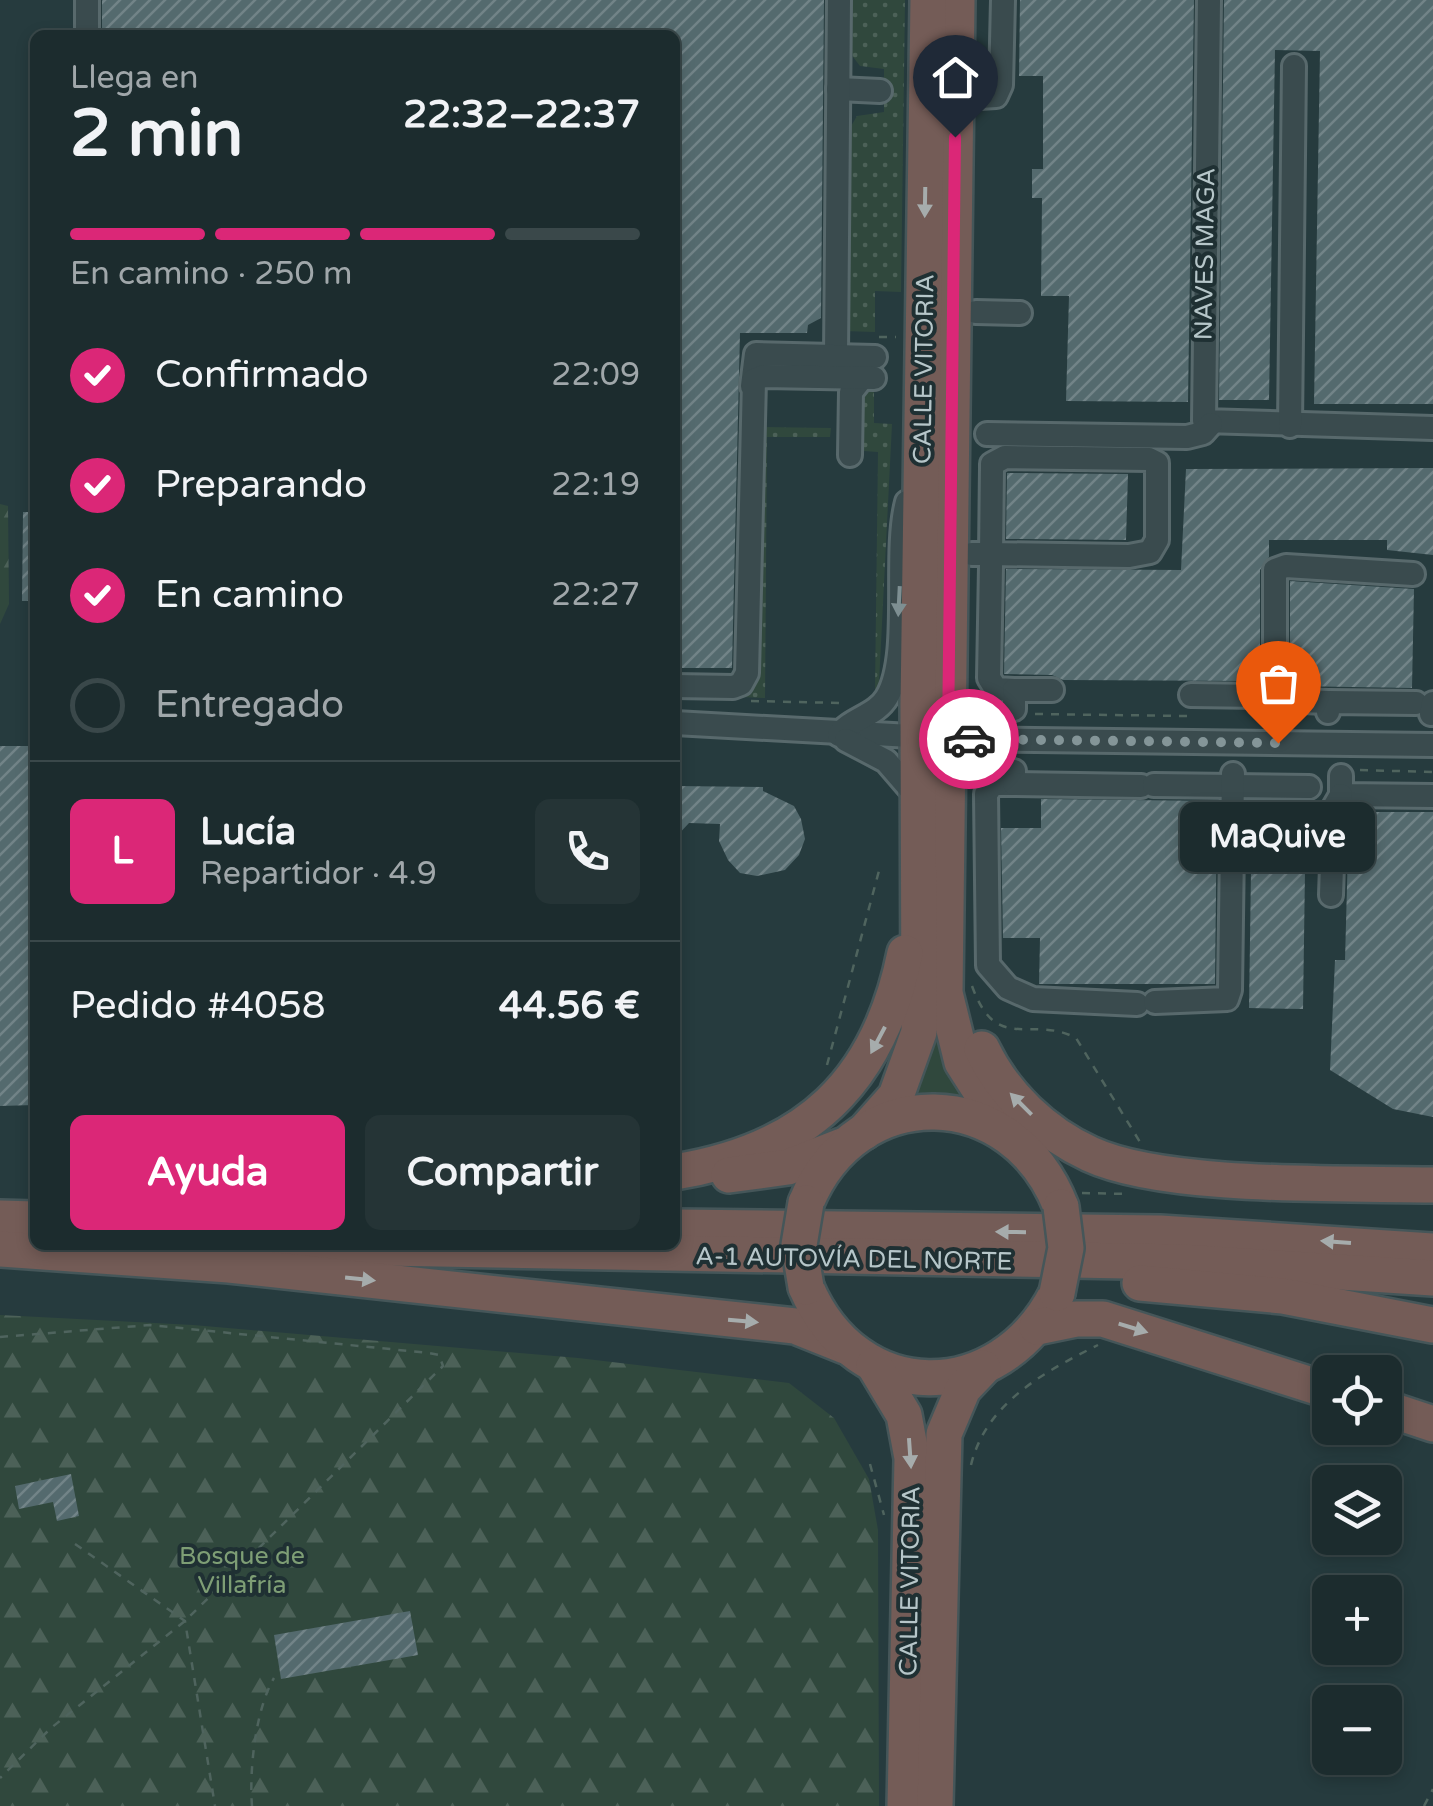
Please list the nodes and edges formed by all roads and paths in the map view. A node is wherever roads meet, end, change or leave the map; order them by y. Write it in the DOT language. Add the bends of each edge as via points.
graph roads {
  1 [pos="87,0"];
  2 [pos="839,0"];
  3 [pos="928,0"];
  4 [pos="957,0"];
  5 [pos="1002,0"];
  6 [pos="1209,0"];
  7 [pos="87,30"];
  8 [pos="1294,66"];
  9 [pos="838,90"];
  10 [pos="880,91"];
  11 [pos="979,97"];
  12 [pos="976,312"];
  13 [pos="1020,313"];
  14 [pos="836,356"];
  15 [pos="870,371"];
  16 [pos="752,386"];
  17 [pos="1211,424"];
  18 [pos="1290,426"];
  19 [pos="1433,428"];
  20 [pos="987,434"];
  21 [pos="850,454"];
  22 [pos="921,472"];
  23 [pos="982,554"];
  24 [pos="1413,574"];
  25 [pos="680,686"];
  26 [pos="1052,690"];
  27 [pos="1191,696"];
  28 [pos="1261,696"];
  29 [pos="742,701"];
  30 [pos="840,703"];
  31 [pos="1427,707"];
  32 [pos="680,723"];
  33 [pos="838,735"];
  34 [pos="933,738"];
  35 [pos="1433,745"];
  36 [pos="1233,780"];
  37 [pos="1309,787"];
  38 [pos="1433,796"];
  39 [pos="918,804"];
  40 [pos="880,867"];
  41 [pos="1331,895"];
  42 [pos="948,909"];
  43 [pos="967,973"];
  44 [pos="838,1096"];
  45 [pos="855,1137"];
  46 [pos="1020,1144"];
  47 [pos="1142,1146"];
  48 [pos="680,1171"];
  49 [pos="680,1180"];
  50 [pos="1309,1182"];
  51 [pos="1433,1185"];
  52 [pos="1131,1194"];
  53 [pos="1067,1202"];
  54 [pos="0,1206"];
  55 [pos="30,1206"];
  56 [pos="0,1218"];
  57 [pos="30,1219"];
  58 [pos="680,1227"];
  59 [pos="30,1243"];
  60 [pos="0,1246"];
  61 [pos="30,1248"];
  62 [pos="48,1250"];
  63 [pos="462,1250"];
  64 [pos="1433,1251"];
  65 [pos="860,1258"];
  66 [pos="1433,1278"];
  67 [pos="1433,1325"];
  68 [pos="1037,1327"];
  69 [pos="0,1337"];
  70 [pos="1106,1341"];
  71 [pos="860,1355"];
  72 [pos="983,1368"];
  73 [pos="1312,1385"];
  74 [pos="1402,1414"];
  75 [pos="1433,1424"];
  76 [pos="968,1477"];
  77 [pos="942,1511"];
  78 [pos="75,1544"];
  79 [pos="909,1591"];
  80 [pos="184,1620"];
  81 [pos="274,1678"];
  82 [pos="0,1778"];
  83 [pos="1433,1789"];
  84 [pos="215,1806"];
  85 [pos="252,1806"];
  86 [pos="892,1806"];
  87 [pos="905,1806"];
  88 [pos="935,1806"];
  89 [pos="946,1806"];
  90 [pos="1424,1806"];
  1 -- 7 [label="street"];
  2 -- 9 [label="street"];
  3 -- 22 [label="highway, CALLE VITORIA, one-way"];
  4 -- 34 [label="highway, CALLE VITORIA"];
  5 -- 11 [label="street" via="1002,85 996,96"];
  6 -- 17 [label="street, NAVES MAGA" via="1202,415"];
  8 -- 18 [label="street"];
  9 -- 10 [label="street"];
  9 -- 14 [label="street"];
  12 -- 13 [label="street"];
  14 -- 15 [label="street"];
  14 -- 16 [label="street" via="756,354"];
  15 -- 16 [label="street" via="764,376"];
  15 -- 21 [label="street" via="852,392"];
  16 -- 25 [label="street" via="747,673 733,686"];
  17 -- 18 [label="street"];
  17 -- 20 [label="street" via="1187,437"];
  18 -- 19 [label="street"];
  22 -- 33 [label="street, one-way" via="904,515 890,692"];
  22 -- 34 [label="highway, CALLE VITORIA" via="919,582"];
  23 -- 23 [label="street" via="1150,552 1156,540 1157,463 994,461"];
  23 -- 26 [label="street" via="989,678 1014,699"];
  24 -- 31 [label="street" via="1276,570 1273,693 1282,702 1328,707"];
  27 -- 28 [label="street"];
  29 -- 30 [label="path"];
  32 -- 33 [label="street"];
  33 -- 34 [label="street"];
  33 -- 39 [label="street" via="886,761"];
  34 -- 35 [label="street"];
  34 -- 39 [label="highway, CALLE VITORIA"];
  34 -- 42 [label="highway, CALLE VITORIA"];
  36 -- 36 [label="street" via="1148,786 1014,778 993,784 986,794 988,965 1008,988 1032,999 1226,999"];
  36 -- 37 [label="street"];
  38 -- 41 [label="street" via="1341,786 1334,807"];
  39 -- 44 [label="highway, one-way" via="907,841 905,950 896,994 874,1048"];
  39 -- 45 [label="highway, CALLE VITORIA" via="919,1032 896,1096"];
  40 -- 44 [label="path" via="830,1048 826,1074"];
  42 -- 46 [label="highway, CALLE VITORIA" via="948,1016 967,1071"];
  50 -- 42 [label="highway, one-way" via="1123,1166 1048,1129 1006,1088 972,1029"];
  43 -- 47 [label="path" via="988,1018 1003,1028 1076,1038"];
  44 -- 48 [label="highway" via="806,1125 761,1150"];
  45 -- 46 [label="highway" via="892,1118 942,1112 984,1122"];
  45 -- 49 [label="highway" via="820,1158 776,1170"];
  45 -- 71 [label="highway, bridge" via="821,1172 806,1203 799,1245 806,1287 825,1323"];
  46 -- 50 [label="highway" via="1076,1173 1116,1180 1208,1186"];
  46 -- 53 [label="highway"];
  50 -- 51 [label="highway"];
  52 -- 53 [label="path" via="1076,1193"];
  53 -- 68 [label="highway, bridge" via="1056,1293"];
  54 -- 55 [label="highway"];
  56 -- 57 [label="highway"];
  64 -- 58 [label="highway, A-1 AUTOVÍA DEL NORTE, one-way" via="1160,1233"];
  59 -- 60 [label="highway"];
  60 -- 61 [label="highway, one-way"];
  62 -- 71 [label="highway, one-way" via="795,1326"];
  63 -- 65 [label="highway, A-1 AUTOVÍA DEL NORTE"];
  65 -- 66 [label="highway, A-1 AUTOVÍA DEL NORTE" via="1200,1263"];
  65 -- 67 [label="highway" via="1283,1296"];
  68 -- 72 [label="highway"];
  68 -- 73 [label="highway, one-way" via="1103,1320"];
  69 -- 80 [label="path" via="150,1325 439,1355 443,1366 436,1378"];
  70 -- 76 [label="path" via="1047,1370 997,1414 977,1441"];
  71 -- 72 [label="highway" via="922,1378"];
  71 -- 79 [label="highway, CALLE VITORIA, one-way" via="898,1400 908,1431"];
  72 -- 77 [label="highway, CALLE VITORIA" via="964,1389 944,1434"];
  74 -- 75 [label="highway"];
  77 -- 88 [label="highway, CALLE VITORIA"];
  77 -- 89 [label="street" via="950,1587"];
  78 -- 80 [label="path"];
  79 -- 86 [label="street" via="896,1650"];
  79 -- 87 [label="highway, CALLE VITORIA"];
  80 -- 82 [label="path"];
  80 -- 84 [label="path"];
  81 -- 85 [label="path" via="257,1714"];
  83 -- 90 [label="path"];
}
